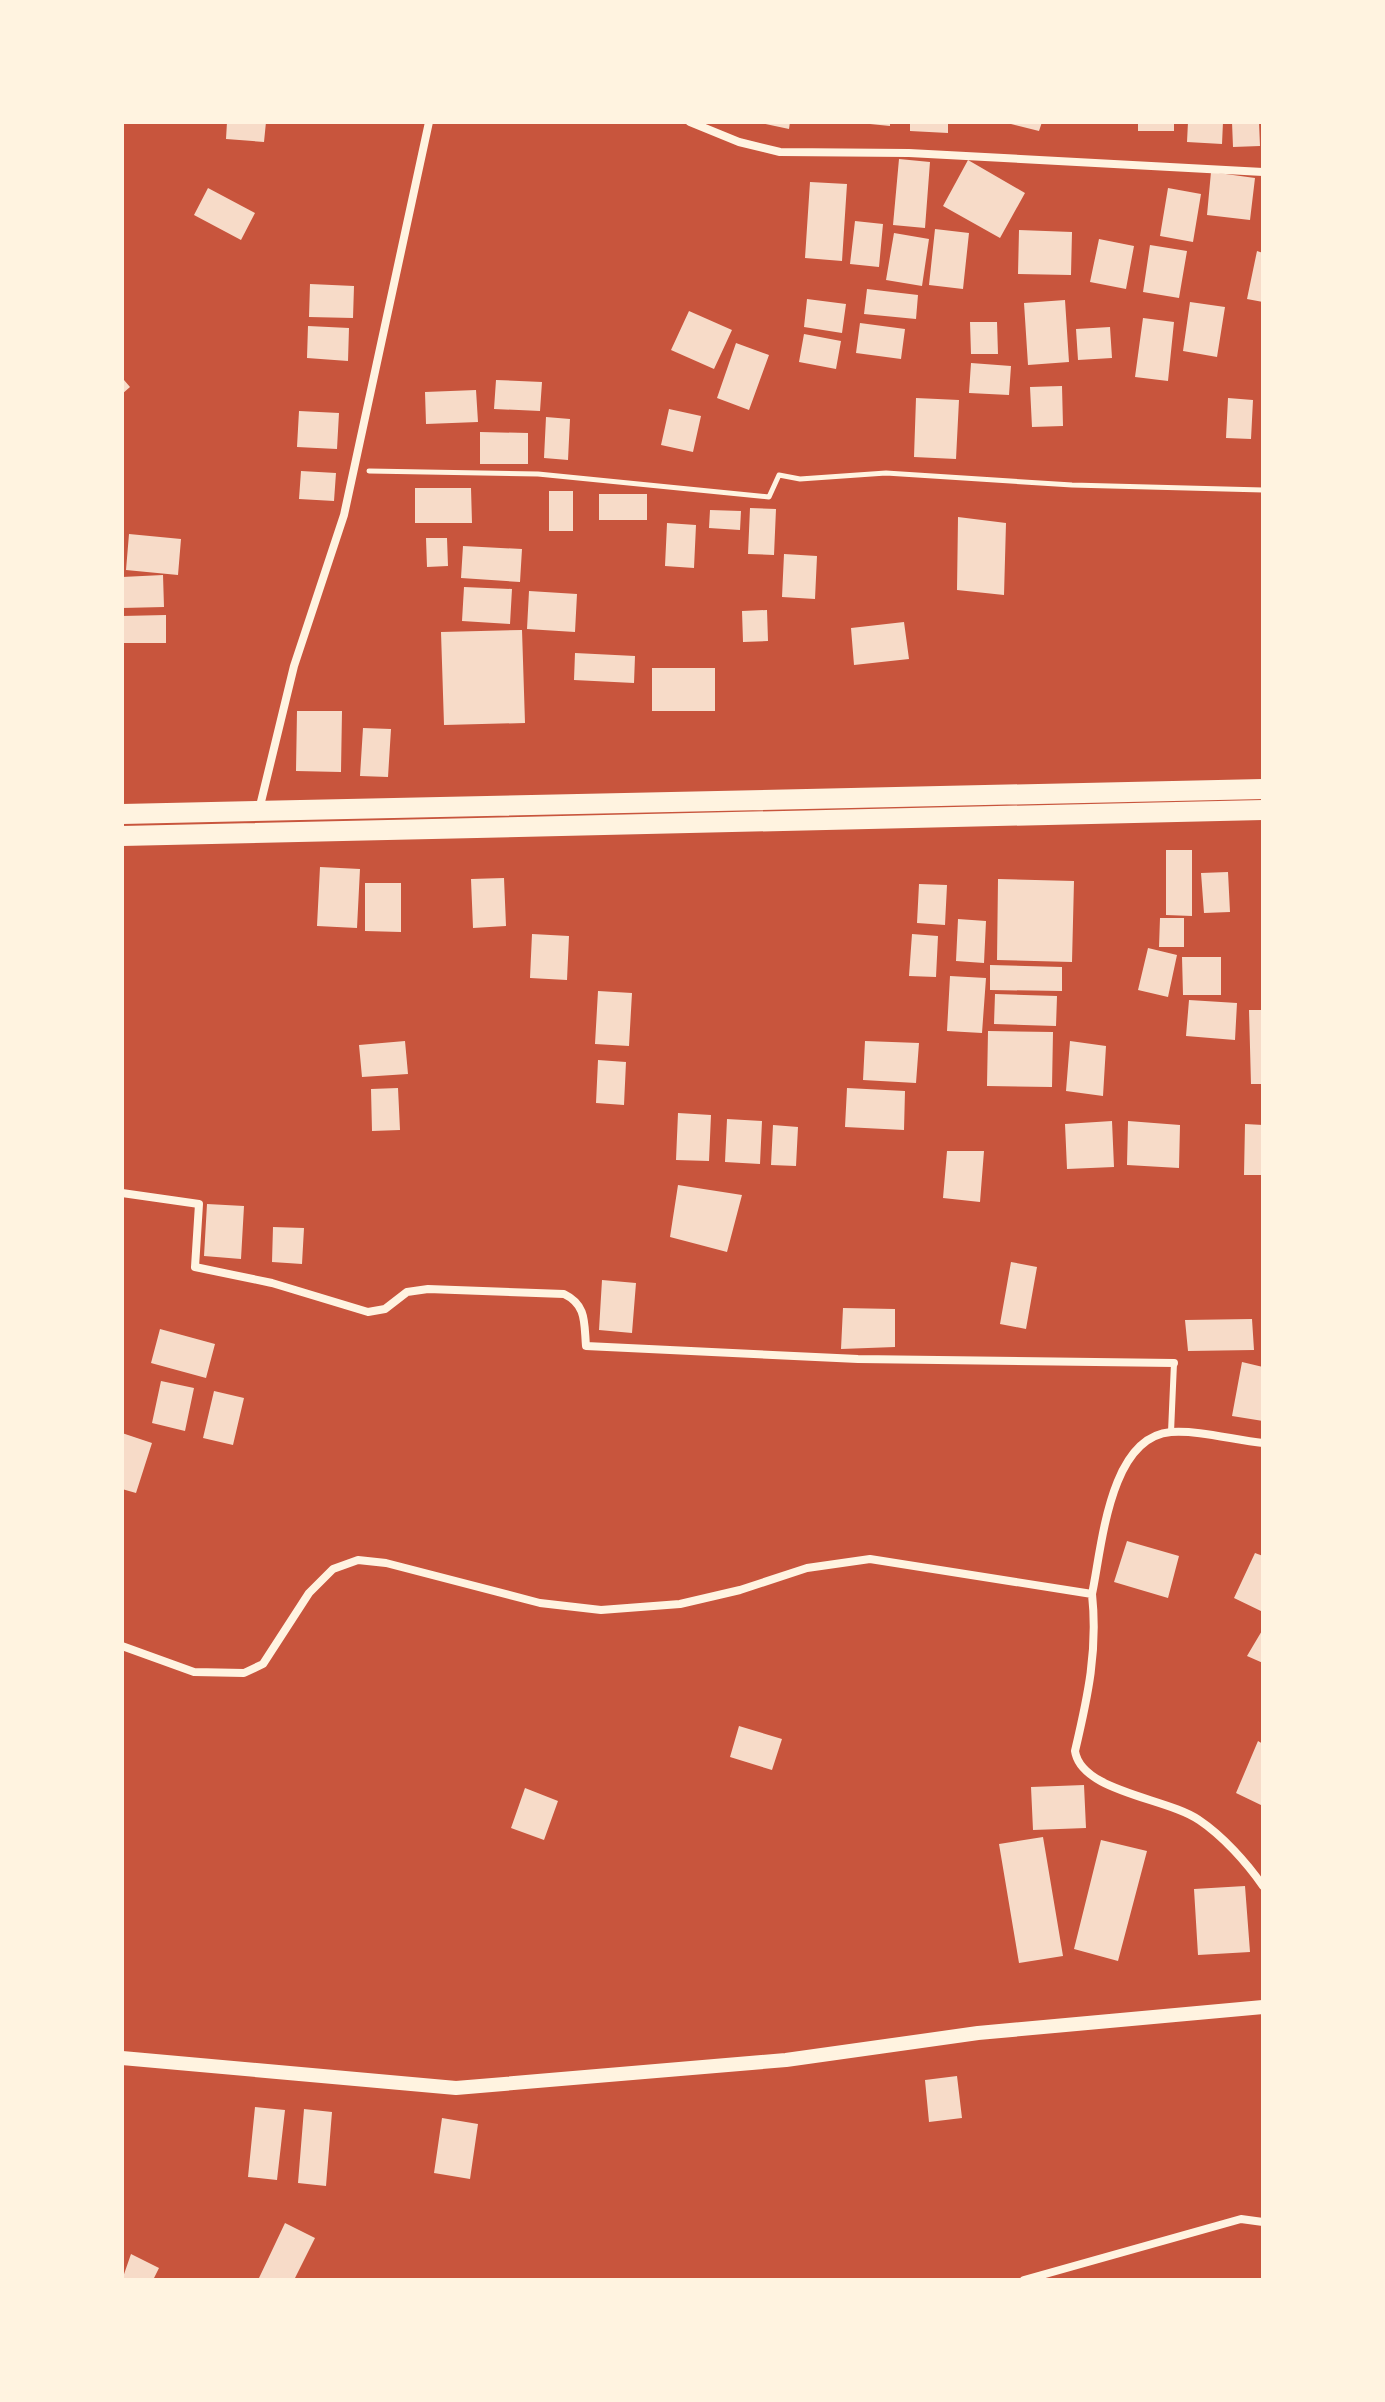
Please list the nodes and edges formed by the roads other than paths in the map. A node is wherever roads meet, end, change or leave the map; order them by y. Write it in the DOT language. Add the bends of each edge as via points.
graph roads {
  1 [pos="429,122"];
  2 [pos="690,122"];
  3 [pos="1263,172"];
  4 [pos="1263,789"];
  5 [pos="1263,810"];
  6 [pos="259,811"];
  7 [pos="122,814"];
  8 [pos="639,815"];
  9 [pos="122,836"];
  10 [pos="122,1193"];
  11 [pos="1174,1363"];
  12 [pos="1171,1432"];
  13 [pos="1263,1443"];
  14 [pos="1092,1594"];
  15 [pos="122,1646"];
  16 [pos="1263,1886"];
  17 [pos="1263,2007"];
  18 [pos="122,2058"];
  19 [pos="1263,2222"];
  20 [pos="1024,2280"];
  1 -- 6 [label="street" via="344,515 294,666"];
  2 -- 3 [label="street" via="780,152 909,153"];
  4 -- 8 [label="main road"];
  5 -- 8 [label="main road"];
  6 -- 7 [label="main road"];
  6 -- 8 [label="main road"];
  8 -- 9 [label="main road"];
  10 -- 11 [label="street" via="199,1204 195,1267 368,1312 385,1309 407,1292 428,1289 564,1294 583,1310 586,1346 858,1359"];
  11 -- 12 [label="lane"];
  12 -- 13 [label="street"];
  12 -- 14 [label="street" via="1148,1438 1121,1468"];
  14 -- 15 [label="street" via="870,1559 807,1568 680,1604 601,1610 540,1603 358,1560 333,1569 309,1593 263,1664 244,1673 194,1672"];
  14 -- 16 [label="street" via="1093,1673 1077,1761 1107,1784 1202,1821"];
  17 -- 18 [label="street" via="978,2033 786,2060 456,2088"];
  19 -- 20 [label="street" via="1241,2219"];
}
